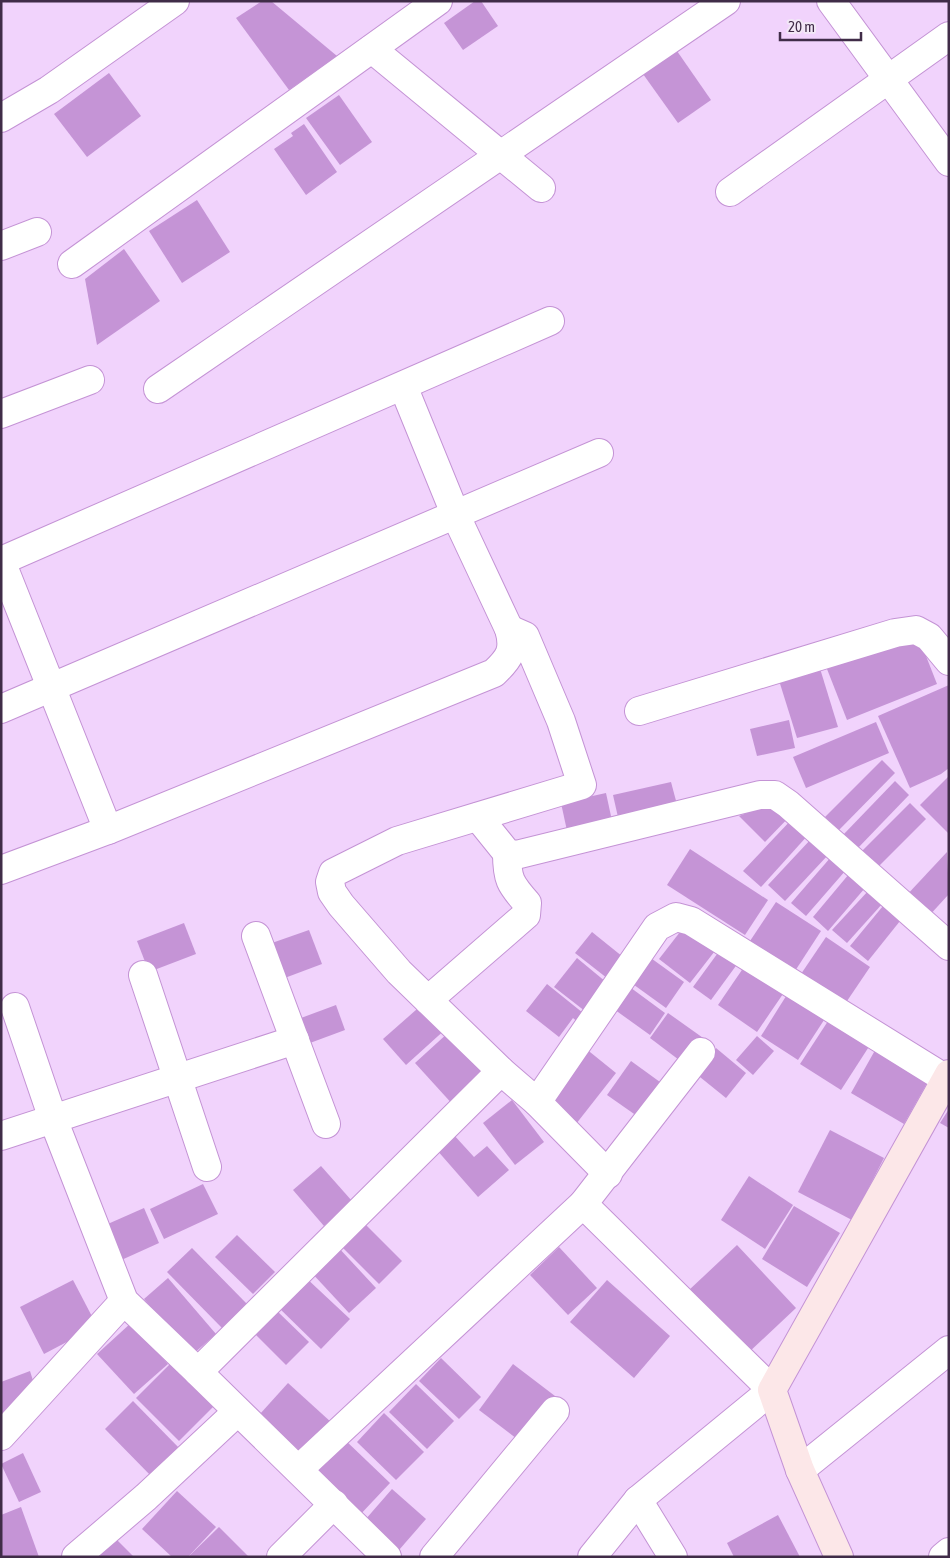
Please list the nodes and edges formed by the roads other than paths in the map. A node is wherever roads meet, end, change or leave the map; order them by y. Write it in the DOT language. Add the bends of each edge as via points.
graph roads {
  1 [pos="175,1"];
  2 [pos="438,1"];
  3 [pos="726,1"];
  4 [pos="832,1"];
  5 [pos="949,36"];
  6 [pos="372,49"];
  7 [pos="888,80"];
  8 [pos="1,118"];
  9 [pos="501,155"];
  10 [pos="949,162"];
  11 [pos="541,188"];
  12 [pos="730,192"];
  13 [pos="37,232"];
  14 [pos="1,246"];
  15 [pos="72,264"];
  16 [pos="550,321"];
  17 [pos="90,380"];
  18 [pos="403,386"];
  19 [pos="158,389"];
  20 [pos="1,414"];
  21 [pos="600,453"];
  22 [pos="456,516"];
  23 [pos="1,561"];
  24 [pos="509,629"];
  25 [pos="949,661"];
  26 [pos="51,689"];
  27 [pos="1,710"];
  28 [pos="639,711"];
  29 [pos="478,817"];
  30 [pos="108,830"];
  31 [pos="507,853"];
  32 [pos="1,870"];
  33 [pos="256,936"];
  34 [pos="949,946"];
  35 [pos="143,975"];
  36 [pos="428,1000"];
  37 [pos="14,1007"];
  38 [pos="295,1040"];
  39 [pos="701,1052"];
  40 [pos="501,1072"];
  41 [pos="947,1077"];
  42 [pos="177,1078"];
  43 [pos="537,1102"];
  44 [pos="53,1119"];
  45 [pos="326,1124"];
  46 [pos="1,1136"];
  47 [pos="207,1167"];
  48 [pos="608,1174"];
  49 [pos="583,1204"];
  50 [pos="124,1301"];
  51 [pos="949,1350"];
  52 [pos="198,1372"];
  53 [pos="772,1390"];
  54 [pos="555,1411"];
  55 [pos="237,1412"];
  56 [pos="1,1436"];
  57 [pos="299,1469"];
  58 [pos="800,1470"];
  59 [pos="638,1500"];
  60 [pos="334,1504"];
  61 [pos="949,1552"];
  62 [pos="76,1557"];
  63 [pos="281,1557"];
  64 [pos="387,1557"];
  65 [pos="434,1557"];
  66 [pos="592,1557"];
  67 [pos="673,1557"];
  68 [pos="840,1557"];
  69 [pos="943,1557"];
  1 -- 8 [label="street" via="49,90"];
  2 -- 6 [label="street"];
  3 -- 9 [label="street"];
  4 -- 7 [label="street"];
  5 -- 7 [label="street"];
  6 -- 9 [label="street"];
  6 -- 15 [label="street"];
  7 -- 10 [label="street"];
  7 -- 12 [label="street"];
  9 -- 11 [label="street"];
  9 -- 19 [label="street"];
  13 -- 14 [label="street"];
  16 -- 18 [label="street"];
  17 -- 20 [label="street"];
  18 -- 22 [label="street"];
  18 -- 23 [label="street"];
  21 -- 22 [label="street"];
  22 -- 24 [label="street"];
  22 -- 26 [label="street"];
  23 -- 26 [label="street"];
  24 -- 29 [label="street" via="525,636 561,721 582,784"];
  24 -- 30 [label="street" via="513,643 508,661 494,672"];
  25 -- 28 [label="street" via="929,637 916,630 895,633"];
  26 -- 27 [label="street"];
  26 -- 30 [label="street"];
  29 -- 31 [label="street"];
  29 -- 36 [label="street" via="397,841 345,865 333,873 330,882 341,906"];
  30 -- 32 [label="street"];
  31 -- 34 [label="street" via="526,854 760,795 775,795"];
  31 -- 36 [label="street" via="507,875 510,884 527,903 526,915"];
  33 -- 38 [label="street"];
  35 -- 42 [label="street"];
  36 -- 40 [label="street"];
  37 -- 44 [label="street"];
  38 -- 42 [label="street"];
  38 -- 45 [label="street"];
  39 -- 48 [label="street"];
  40 -- 43 [label="street"];
  40 -- 52 [label="street"];
  41 -- 43 [label="street" via="691,921 676,917 657,927"];
  41 -- 53 [label="street"];
  42 -- 44 [label="street"];
  42 -- 47 [label="street"];
  43 -- 48 [label="street"];
  44 -- 46 [label="street"];
  44 -- 50 [label="street"];
  48 -- 49 [label="street"];
  49 -- 53 [label="street"];
  49 -- 57 [label="street"];
  50 -- 52 [label="street"];
  50 -- 56 [label="street"];
  51 -- 58 [label="street"];
  52 -- 55 [label="street"];
  53 -- 58 [label="street"];
  53 -- 59 [label="street"];
  54 -- 65 [label="street"];
  55 -- 57 [label="street"];
  55 -- 62 [label="street"];
  57 -- 60 [label="street"];
  58 -- 68 [label="street"];
  59 -- 66 [label="street"];
  59 -- 67 [label="street"];
  60 -- 63 [label="street"];
  60 -- 64 [label="street"];
  61 -- 69 [label="street"];
}
